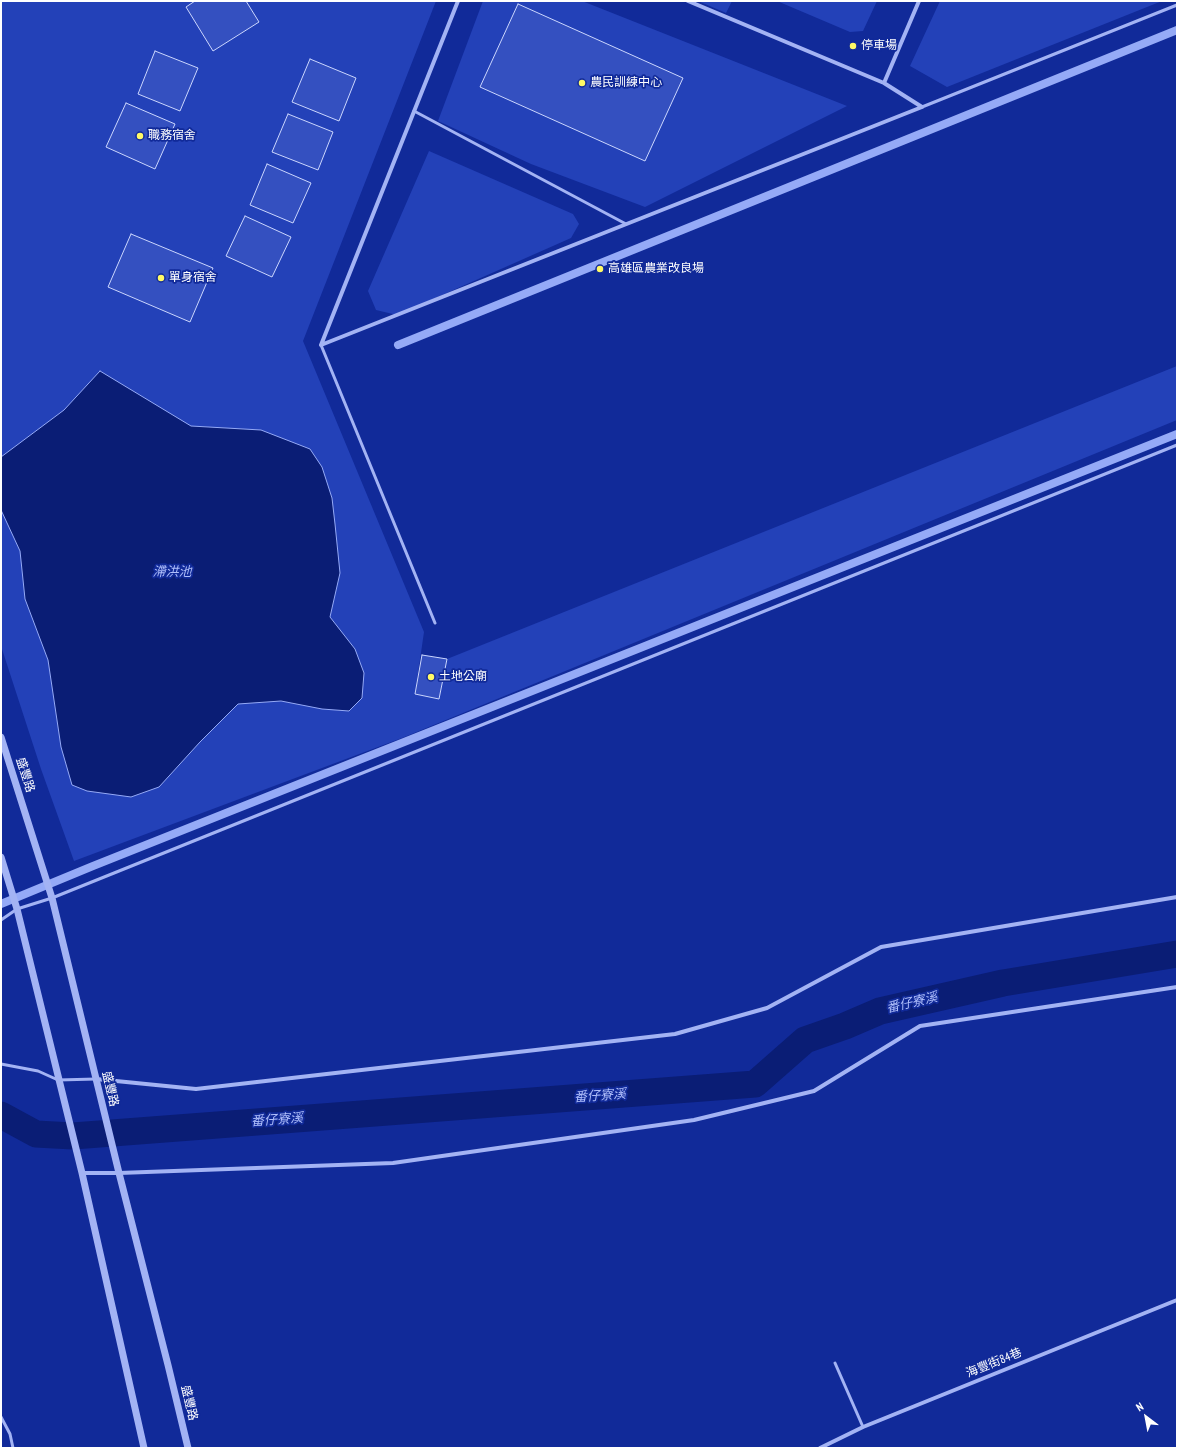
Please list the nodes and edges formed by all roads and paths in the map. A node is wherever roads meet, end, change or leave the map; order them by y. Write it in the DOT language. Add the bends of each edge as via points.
graph roads {
  1 [pos="458,1"];
  2 [pos="688,1"];
  3 [pos="919,1"];
  4 [pos="1177,5"];
  5 [pos="884,83"];
  6 [pos="922,107"];
  7 [pos="414,111"];
  8 [pos="627,224"];
  9 [pos="321,345"];
  10 [pos="1177,445"];
  11 [pos="435,623"];
  12 [pos="1,737"];
  13 [pos="1,857"];
  14 [pos="1177,897"];
  15 [pos="52,898"];
  16 [pos="17,909"];
  17 [pos="1,920"];
  18 [pos="1177,987"];
  19 [pos="1,1064"];
  20 [pos="58,1080"];
  21 [pos="96,1080"];
  22 [pos="82,1173"];
  23 [pos="118,1173"];
  24 [pos="1177,1300"];
  25 [pos="835,1363"];
  26 [pos="1,1417"];
  27 [pos="862,1427"];
  28 [pos="13,1448"];
  29 [pos="144,1448"];
  30 [pos="188,1448"];
  31 [pos="820,1448"];
  1 -- 7 [label="street"];
  2 -- 5 [label="street"];
  3 -- 5 [label="street"];
  4 -- 6 [label="lane"];
  5 -- 6 [label="street"];
  6 -- 8 [label="street"];
  7 -- 8 [label="lane"];
  7 -- 9 [label="street"];
  8 -- 9 [label="street"];
  9 -- 11 [label="lane"];
  10 -- 15 [label="lane"];
  12 -- 15 [label="street, 盛豐路"];
  13 -- 16 [label="street"];
  14 -- 21 [label="street" via="882,948 767,1008 675,1034 196,1089"];
  15 -- 16 [label="lane"];
  15 -- 21 [label="street, 盛豐路"];
  16 -- 17 [label="lane"];
  16 -- 20 [label="street"];
  18 -- 23 [label="street" via="920,1026 814,1091 694,1120 393,1163"];
  19 -- 20 [label="lane" via="38,1071"];
  20 -- 21 [label="lane"];
  20 -- 22 [label="street"];
  21 -- 23 [label="street, 盛豐路"];
  22 -- 23 [label="street"];
  22 -- 29 [label="street"];
  23 -- 30 [label="street, 盛豐路"];
  24 -- 27 [label="street, 海豐街84巷"];
  25 -- 27 [label="lane"];
  26 -- 28 [label="lane" via="10,1434"];
  27 -- 31 [label="street, 海豐街84巷"];
}
